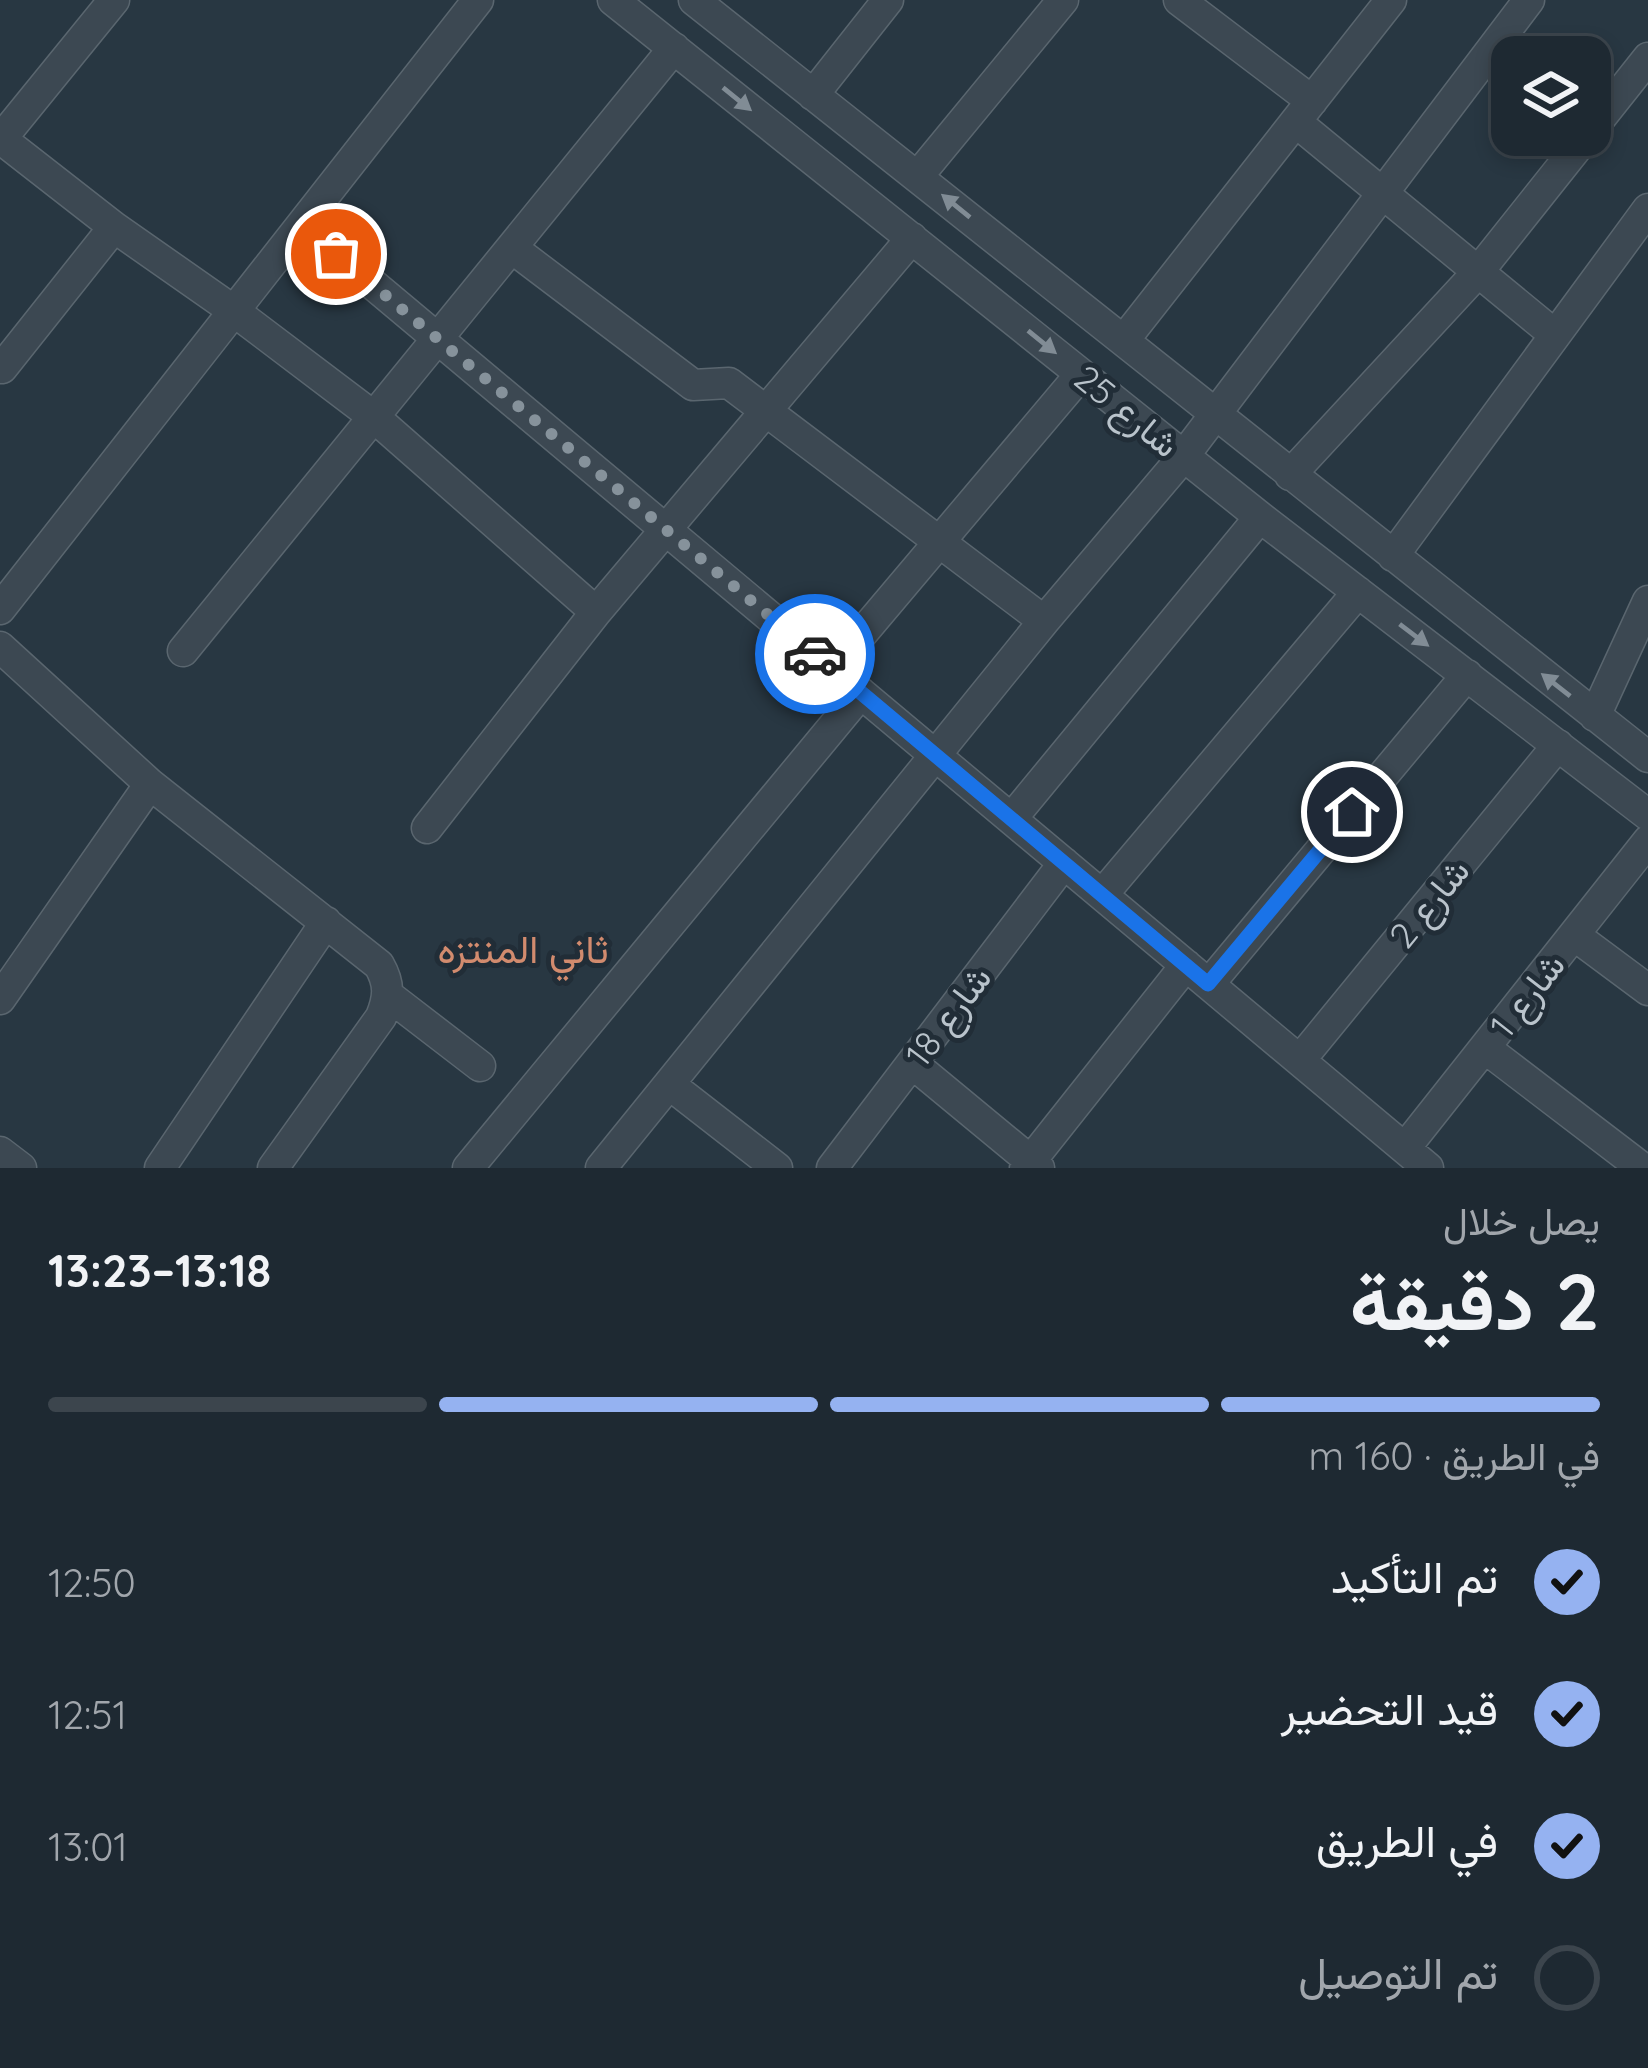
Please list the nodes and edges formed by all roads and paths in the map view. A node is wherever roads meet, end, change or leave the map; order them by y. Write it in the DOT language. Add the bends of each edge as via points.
graph roads {
  1 [pos="114,0"];
  2 [pos="478,0"];
  3 [pos="613,0"];
  4 [pos="888,0"];
  5 [pos="1063,0"];
  6 [pos="1179,0"];
  7 [pos="1391,0"];
  8 [pos="1529,0"];
  9 [pos="702,2"];
  10 [pos="674,48"];
  11 [pos="1648,58"];
  12 [pos="812,95"];
  13 [pos="1611,104"];
  14 [pos="1304,111"];
  15 [pos="0,139"];
  16 [pos="1570,156"];
  17 [pos="918,176"];
  18 [pos="1382,194"];
  19 [pos="1648,209"];
  20 [pos="302,225"];
  21 [pos="113,227"];
  22 [pos="912,238"];
  23 [pos="512,248"];
  24 [pos="1478,272"];
  25 [pos="234,311"];
  26 [pos="1555,335"];
  27 [pos="437,339"];
  28 [pos="1124,340"];
  29 [pos="2,368"];
  30 [pos="1082,374"];
  31 [pos="764,410"];
  32 [pos="1215,416"];
  33 [pos="374,417"];
  34 [pos="1183,457"];
  35 [pos="1290,475"];
  36 [pos="1260,517"];
  37 [pos="664,529"];
  38 [pos="939,542"];
  39 [pos="1393,556"];
  40 [pos="1358,592"];
  41 [pos="1648,601"];
  42 [pos="0,609"];
  43 [pos="596,612"];
  44 [pos="1044,621"];
  45 [pos="0,647"];
  46 [pos="184,651"];
  47 [pos="832,669"];
  48 [pos="1467,675"];
  49 [pos="861,693"];
  50 [pos="1595,716"];
  51 [pos="1558,745"];
  52 [pos="936,756"];
  53 [pos="1648,757"];
  54 [pos="150,784"];
  55 [pos="1648,815"];
  56 [pos="1012,818"];
  57 [pos="428,828"];
  58 [pos="1648,841"];
  59 [pos="1064,863"];
  60 [pos="1102,895"];
  61 [pos="326,922"];
  62 [pos="1574,935"];
  63 [pos="1197,974"];
  64 [pos="1648,990"];
  65 [pos="389,996"];
  66 [pos="0,999"];
  67 [pos="1485,1048"];
  68 [pos="1300,1060"];
  69 [pos="912,1063"];
  70 [pos="479,1066"];
  71 [pos="669,1084"];
  72 [pos="0,1152"];
  73 [pos="1416,1158"];
  74 [pos="1031,1166"];
  75 [pos="21,1168"];
  76 [pos="160,1168"];
  77 [pos="273,1168"];
  78 [pos="468,1168"];
  79 [pos="601,1168"];
  80 [pos="777,1168"];
  81 [pos="832,1168"];
  82 [pos="1642,1168"];
  1 -- 15 [label="street"];
  2 -- 20 [label="street"];
  3 -- 10 [label="street, شارع 25"];
  4 -- 12 [label="street"];
  5 -- 17 [label="street"];
  6 -- 14 [label="street"];
  7 -- 14 [label="street"];
  8 -- 18 [label="street"];
  9 -- 12 [label="street, شارع 25"];
  10 -- 22 [label="street, شارع 25, one-way"];
  10 -- 23 [label="street"];
  11 -- 13 [label="street"];
  12 -- 17 [label="street, شارع 25"];
  14 -- 18 [label="street"];
  14 -- 28 [label="street"];
  15 -- 21 [label="street"];
  16 -- 24 [label="street"];
  28 -- 17 [label="street, شارع 25, one-way"];
  18 -- 24 [label="street"];
  18 -- 32 [label="street"];
  19 -- 26 [label="street"];
  20 -- 25 [label="street"];
  20 -- 27 [label="street"];
  21 -- 25 [label="street"];
  21 -- 29 [label="street"];
  22 -- 30 [label="street, شارع 25, one-way"];
  22 -- 31 [label="street"];
  23 -- 27 [label="street"];
  23 -- 31 [label="street" via="692,385 729,383"];
  24 -- 26 [label="street"];
  24 -- 35 [label="street"];
  25 -- 33 [label="street"];
  25 -- 42 [label="street"];
  26 -- 39 [label="street"];
  27 -- 33 [label="street"];
  27 -- 37 [label="street"];
  28 -- 32 [label="street, شارع 25"];
  30 -- 34 [label="street, شارع 25"];
  30 -- 38 [label="street"];
  31 -- 37 [label="street"];
  31 -- 38 [label="street"];
  32 -- 34 [label="street"];
  32 -- 35 [label="street, شارع 25"];
  33 -- 43 [label="street"];
  33 -- 46 [label="street"];
  34 -- 36 [label="street, شارع 25"];
  34 -- 44 [label="street"];
  35 -- 39 [label="street, شارع 25"];
  36 -- 40 [label="street, شارع 25"];
  36 -- 56 [label="street"];
  37 -- 43 [label="street"];
  37 -- 47 [label="street"];
  38 -- 44 [label="street"];
  38 -- 47 [label="street"];
  50 -- 39 [label="street, شارع 25, one-way"];
  40 -- 48 [label="street, شارع 25, one-way"];
  40 -- 60 [label="street"];
  41 -- 50 [label="street"];
  43 -- 57 [label="street"];
  44 -- 52 [label="street"];
  45 -- 54 [label="street"];
  47 -- 49 [label="street"];
  48 -- 51 [label="street, شارع 25"];
  48 -- 63 [label="street"];
  49 -- 52 [label="street"];
  49 -- 78 [label="street"];
  50 -- 53 [label="street, شارع 25"];
  51 -- 55 [label="street, شارع 25"];
  51 -- 68 [label="street, شارع 2"];
  52 -- 56 [label="street"];
  52 -- 71 [label="street"];
  54 -- 61 [label="street"];
  54 -- 66 [label="street"];
  56 -- 59 [label="street"];
  58 -- 62 [label="street, شارع 1"];
  59 -- 60 [label="street"];
  59 -- 69 [label="street, شارع 18"];
  60 -- 63 [label="street"];
  61 -- 65 [label="street" via="379,965"];
  61 -- 76 [label="street"];
  62 -- 64 [label="street"];
  62 -- 67 [label="street, شارع 1"];
  63 -- 68 [label="street"];
  63 -- 74 [label="street"];
  65 -- 70 [label="street"];
  65 -- 77 [label="street"];
  67 -- 73 [label="street, شارع 1"];
  67 -- 82 [label="street"];
  68 -- 73 [label="street"];
  69 -- 74 [label="street"];
  69 -- 81 [label="street, شارع 18"];
  71 -- 79 [label="street"];
  71 -- 80 [label="street"];
  72 -- 75 [label="street"];
}
